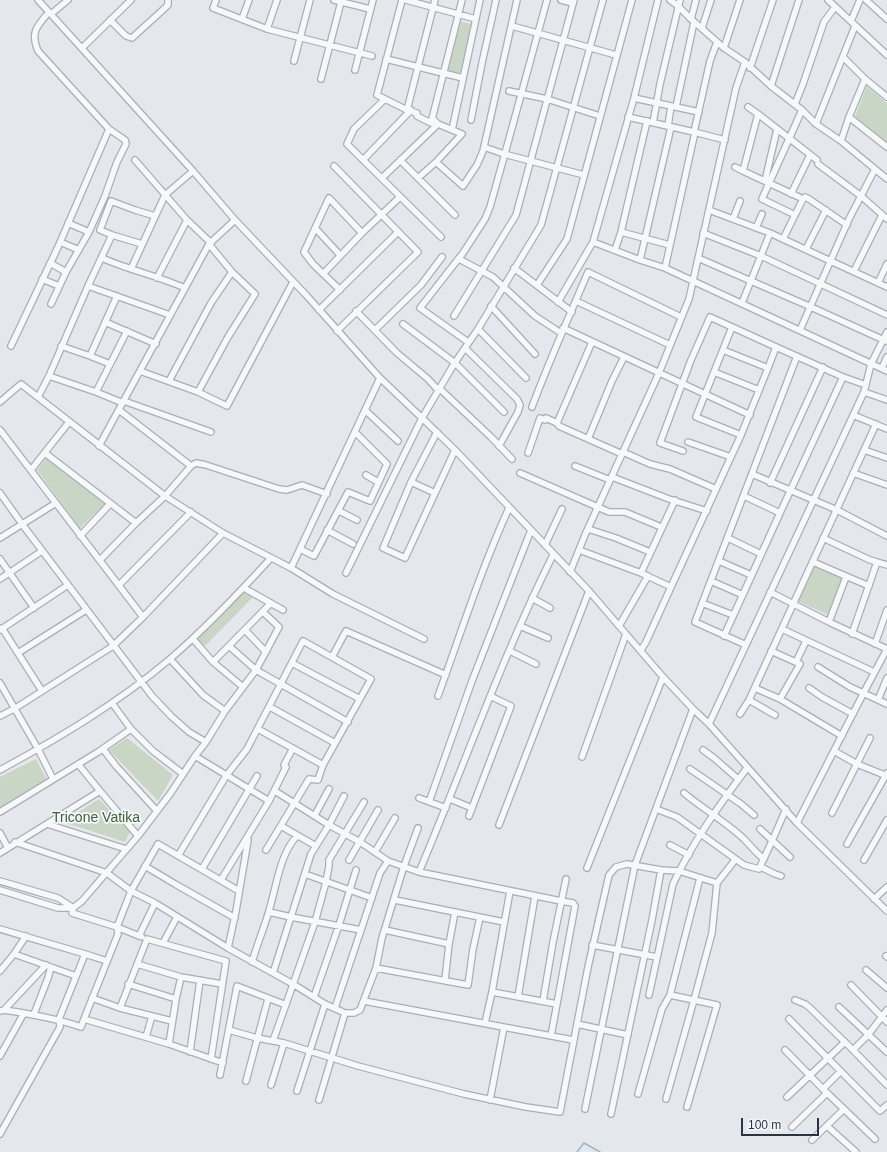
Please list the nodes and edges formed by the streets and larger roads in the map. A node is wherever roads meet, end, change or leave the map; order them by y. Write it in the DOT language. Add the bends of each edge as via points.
graph roads {
  1 [pos="38,0"];
  2 [pos="68,0"];
  3 [pos="131,0"];
  4 [pos="168,0"];
  5 [pos="216,0"];
  6 [pos="250,0"];
  7 [pos="277,0"];
  8 [pos="310,0"];
  9 [pos="334,0"];
  10 [pos="373,0"];
  11 [pos="402,0"];
  12 [pos="406,0"];
  13 [pos="435,0"];
  14 [pos="462,0"];
  15 [pos="480,0"];
  16 [pos="496,0"];
  17 [pos="518,0"];
  18 [pos="547,0"];
  19 [pos="561,0"];
  20 [pos="603,0"];
  21 [pos="632,0"];
  22 [pos="658,0"];
  23 [pos="670,0"];
  24 [pos="696,0"];
  25 [pos="711,0"];
  26 [pos="740,0"];
  27 [pos="773,0"];
  28 [pos="799,0"];
  29 [pos="829,0"];
  30 [pos="860,0"];
  31 [pos="866,0"];
  32 [pos="341,2"];
  33 [pos="574,2"];
  34 [pos="679,3"];
  35 [pos="433,7"];
  36 [pos="835,7"];
  37 [pos="370,9"];
  38 [pos="50,13"];
  39 [pos="459,14"];
  40 [pos="242,19"];
  41 [pos="476,19"];
  42 [pos="887,19"];
  43 [pos="110,20"];
  44 [pos="692,20"];
  45 [pos="851,21"];
  46 [pos="512,26"];
  47 [pos="856,26"];
  48 [pos="702,28"];
  49 [pos="267,29"];
  50 [pos="537,33"];
  51 [pos="300,38"];
  52 [pos="563,40"];
  53 [pos="717,42"];
  54 [pos="330,45"];
  55 [pos="82,48"];
  56 [pos="590,48"];
  57 [pos="724,48"];
  58 [pos="359,53"];
  59 [pos="887,54"];
  60 [pos="616,55"];
  61 [pos="372,56"];
  62 [pos="844,58"];
  63 [pos="386,59"];
  64 [pos="294,61"];
  65 [pos="745,62"];
  66 [pos="417,67"];
  67 [pos="750,68"];
  68 [pos="355,70"];
  69 [pos="444,74"];
  70 [pos="463,78"];
  71 [pos="321,79"];
  72 [pos="865,79"];
  73 [pos="771,86"];
  74 [pos="509,91"];
  75 [pos="520,93"];
  76 [pos="887,97"];
  77 [pos="634,98"];
  78 [pos="385,99"];
  79 [pos="547,99"];
  80 [pos="656,103"];
  81 [pos="795,104"];
  82 [pos="674,107"];
  83 [pos="748,107"];
  84 [pos="574,108"];
  85 [pos="409,110"];
  86 [pos="802,110"];
  87 [pos="698,112"];
  88 [pos="758,114"];
  89 [pos="600,116"];
  90 [pos="628,117"];
  91 [pos="849,117"];
  92 [pos="432,118"];
  93 [pos="471,120"];
  94 [pos="650,122"];
  95 [pos="438,124"];
  96 [pos="816,124"];
  97 [pos="669,126"];
  98 [pos="109,129"];
  99 [pos="777,129"];
  100 [pos="452,130"];
  101 [pos="694,132"];
  102 [pos="790,139"];
  103 [pos="725,140"];
  104 [pos="841,141"];
  105 [pos="484,147"];
  106 [pos="887,147"];
  107 [pos="504,154"];
  108 [pos="810,155"];
  109 [pos="135,160"];
  110 [pos="363,160"];
  111 [pos="400,160"];
  112 [pos="531,161"];
  113 [pos="436,162"];
  114 [pos="334,166"];
  115 [pos="558,167"];
  116 [pos="735,167"];
  117 [pos="875,169"];
  118 [pos="193,171"];
  119 [pos="743,171"];
  120 [pos="584,175"];
  121 [pos="382,178"];
  122 [pos="418,178"];
  123 [pos="887,179"];
  124 [pos="767,182"];
  125 [pos="791,194"];
  126 [pos="165,195"];
  127 [pos="400,196"];
  128 [pos="861,196"];
  129 [pos="799,197"];
  130 [pos="740,201"];
  131 [pos="709,210"];
  132 [pos="826,210"];
  133 [pos="791,213"];
  134 [pos="762,214"];
  135 [pos="381,215"];
  136 [pos="155,216"];
  137 [pos="455,216"];
  138 [pos="885,217"];
  139 [pos="733,219"];
  140 [pos="187,220"];
  141 [pos="235,220"];
  142 [pos="68,223"];
  143 [pos="846,225"];
  144 [pos="756,228"];
  145 [pos="316,229"];
  146 [pos="88,232"];
  147 [pos="398,232"];
  148 [pos="621,232"];
  149 [pos="362,233"];
  150 [pos="703,233"];
  151 [pos="770,233"];
  152 [pos="112,235"];
  153 [pos="441,237"];
  154 [pos="646,238"];
  155 [pos="783,239"];
  156 [pos="60,242"];
  157 [pos="593,242"];
  158 [pos="142,244"];
  159 [pos="210,244"];
  160 [pos="670,245"];
  161 [pos="806,249"];
  162 [pos="79,250"];
  163 [pos="615,250"];
  164 [pos="340,255"];
  165 [pos="761,256"];
  166 [pos="442,257"];
  167 [pos="102,258"];
  168 [pos="698,258"];
  169 [pos="459,259"];
  170 [pos="640,260"];
  171 [pos="830,260"];
  172 [pos="50,263"];
  173 [pos="887,264"];
  174 [pos="514,268"];
  175 [pos="665,268"];
  176 [pos="131,269"];
  177 [pos="854,271"];
  178 [pos="66,272"];
  179 [pos="232,272"];
  180 [pos="482,272"];
  181 [pos="323,274"];
  182 [pos="157,278"];
  183 [pos="42,279"];
  184 [pos="751,280"];
  185 [pos="693,281"];
  186 [pos="293,282"];
  187 [pos="820,283"];
  188 [pos="878,283"];
  189 [pos="537,285"];
  190 [pos="59,286"];
  191 [pos="88,286"];
  192 [pos="503,286"];
  193 [pos="887,287"];
  194 [pos="185,288"];
  195 [pos="340,290"];
  196 [pos="117,296"];
  197 [pos="576,301"];
  198 [pos="558,302"];
  199 [pos="742,303"];
  200 [pos="51,304"];
  201 [pos="492,306"];
  202 [pos="810,307"];
  203 [pos="319,310"];
  204 [pos="356,311"];
  205 [pos="572,312"];
  206 [pos="170,315"];
  207 [pos="887,315"];
  208 [pos="454,316"];
  209 [pos="681,317"];
  210 [pos="105,322"];
  211 [pos="403,324"];
  212 [pos="732,327"];
  213 [pos="478,329"];
  214 [pos="337,330"];
  215 [pos="375,330"];
  216 [pos="562,330"];
  217 [pos="800,330"];
  218 [pos="127,331"];
  219 [pos="887,332"];
  220 [pos="885,341"];
  221 [pos="468,342"];
  222 [pos="592,342"];
  223 [pos="156,344"];
  224 [pos="670,345"];
  225 [pos="11,346"];
  226 [pos="61,346"];
  227 [pos="776,347"];
  228 [pos="465,348"];
  229 [pos="723,350"];
  230 [pos="535,354"];
  231 [pos="90,356"];
  232 [pos="797,356"];
  233 [pos="624,357"];
  234 [pos="887,357"];
  235 [pos="454,363"];
  236 [pos="110,364"];
  237 [pos="871,364"];
  238 [pos="823,367"];
  239 [pos="768,368"];
  240 [pos="884,370"];
  241 [pos="140,371"];
  242 [pos="714,372"];
  243 [pos="659,373"];
  244 [pos="49,376"];
  245 [pos="843,377"];
  246 [pos="380,378"];
  247 [pos="526,378"];
  248 [pos="169,381"];
  249 [pos="683,384"];
  250 [pos="866,385"];
  251 [pos="438,389"];
  252 [pos="759,390"];
  253 [pos="96,392"];
  254 [pos="198,392"];
  255 [pos="864,392"];
  256 [pos="706,393"];
  257 [pos="38,397"];
  258 [pos="887,400"];
  259 [pos="0,402"];
  260 [pos="123,402"];
  261 [pos="532,407"];
  262 [pos="119,410"];
  263 [pos="365,410"];
  264 [pos="504,412"];
  265 [pos="750,414"];
  266 [pos="852,415"];
  267 [pos="422,418"];
  268 [pos="69,422"];
  269 [pos="557,423"];
  270 [pos="876,424"];
  271 [pos="887,428"];
  272 [pos="0,430"];
  273 [pos="211,432"];
  274 [pos="355,432"];
  275 [pos="437,432"];
  276 [pos="741,435"];
  277 [pos="588,439"];
  278 [pos="398,441"];
  279 [pos="688,442"];
  280 [pos="99,446"];
  281 [pos="499,446"];
  282 [pos="455,450"];
  283 [pos="864,450"];
  284 [pos="683,451"];
  285 [pos="528,452"];
  286 [pos="45,453"];
  287 [pos="622,453"];
  288 [pos="731,457"];
  289 [pos="887,458"];
  290 [pos="512,459"];
  291 [pos="191,466"];
  292 [pos="575,466"];
  293 [pos="31,470"];
  294 [pos="520,473"];
  295 [pos="853,473"];
  296 [pos="752,474"];
  297 [pos="366,475"];
  298 [pos="611,478"];
  299 [pos="378,482"];
  300 [pos="411,482"];
  301 [pos="770,482"];
  302 [pos="887,485"];
  303 [pos="716,489"];
  304 [pos="790,491"];
  305 [pos="0,493"];
  306 [pos="435,493"];
  307 [pos="327,494"];
  308 [pos="165,496"];
  309 [pos="744,496"];
  310 [pos="675,500"];
  311 [pos="813,500"];
  312 [pos="56,503"];
  313 [pos="110,504"];
  314 [pos="598,507"];
  315 [pos="509,508"];
  316 [pos="562,509"];
  317 [pos="836,510"];
  318 [pos="339,511"];
  319 [pos="707,511"];
  320 [pos="191,512"];
  321 [pos="780,513"];
  322 [pos="356,520"];
  323 [pos="136,523"];
  324 [pos="22,524"];
  325 [pos="661,527"];
  326 [pos="588,529"];
  327 [pos="327,530"];
  328 [pos="531,530"];
  329 [pos="223,533"];
  330 [pos="886,534"];
  331 [pos="80,536"];
  332 [pos="0,538"];
  333 [pos="728,538"];
  334 [pos="823,538"];
  335 [pos="353,544"];
  336 [pos="545,545"];
  337 [pos="300,549"];
  338 [pos="579,550"];
  339 [pos="42,551"];
  340 [pos="650,552"];
  341 [pos="761,554"];
  342 [pos="553,555"];
  343 [pos="271,558"];
  344 [pos="0,559"];
  345 [pos="100,560"];
  346 [pos="719,561"];
  347 [pos="813,562"];
  348 [pos="877,562"];
  349 [pos="887,566"];
  350 [pos="291,568"];
  351 [pos="570,572"];
  352 [pos="10,573"];
  353 [pos="346,573"];
  354 [pos="641,573"];
  355 [pos="751,575"];
  356 [pos="648,576"];
  357 [pos="846,577"];
  358 [pos="0,579"];
  359 [pos="710,581"];
  360 [pos="68,585"];
  361 [pos="119,585"];
  362 [pos="869,586"];
  363 [pos="671,587"];
  364 [pos="244,588"];
  365 [pos="589,591"];
  366 [pos="770,592"];
  367 [pos="743,595"];
  368 [pos="532,598"];
  369 [pos="271,603"];
  370 [pos="702,604"];
  371 [pos="793,605"];
  372 [pos="34,608"];
  373 [pos="550,608"];
  374 [pos="86,610"];
  375 [pos="283,610"];
  376 [pos="887,610"];
  377 [pos="263,612"];
  378 [pos="733,615"];
  379 [pos="143,617"];
  380 [pos="829,622"];
  381 [pos="520,626"];
  382 [pos="619,626"];
  383 [pos="1,629"];
  384 [pos="782,629"];
  385 [pos="245,630"];
  386 [pos="626,634"];
  387 [pos="852,634"];
  388 [pos="724,636"];
  389 [pos="548,638"];
  390 [pos="193,639"];
  391 [pos="424,639"];
  392 [pos="806,641"];
  393 [pos="875,644"];
  394 [pos="113,646"];
  395 [pos="229,646"];
  396 [pos="746,646"];
  397 [pos="640,650"];
  398 [pos="510,651"];
  399 [pos="771,651"];
  400 [pos="266,652"];
  401 [pos="18,653"];
  402 [pos="332,657"];
  403 [pos="170,659"];
  404 [pos="214,662"];
  405 [pos="796,662"];
  406 [pos="292,663"];
  407 [pos="536,664"];
  408 [pos="818,667"];
  409 [pos="256,670"];
  410 [pos="874,672"];
  411 [pos="446,675"];
  412 [pos="663,677"];
  413 [pos="887,678"];
  414 [pos="141,682"];
  415 [pos="0,683"];
  416 [pos="282,683"];
  417 [pos="243,687"];
  418 [pos="755,688"];
  419 [pos="809,688"];
  420 [pos="42,691"];
  421 [pos="863,694"];
  422 [pos="438,696"];
  423 [pos="490,696"];
  424 [pos="360,699"];
  425 [pos="780,699"];
  426 [pos="749,700"];
  427 [pos="878,700"];
  428 [pos="112,703"];
  429 [pos="887,704"];
  430 [pos="270,707"];
  431 [pos="14,709"];
  432 [pos="693,709"];
  433 [pos="225,711"];
  434 [pos="740,714"];
  435 [pos="853,714"];
  436 [pos="775,715"];
  437 [pos="0,716"];
  438 [pos="348,722"];
  439 [pos="709,724"];
  440 [pos="131,729"];
  441 [pos="258,729"];
  442 [pos="842,736"];
  443 [pos="870,738"];
  444 [pos="206,742"];
  445 [pos="336,743"];
  446 [pos="294,748"];
  447 [pos="38,749"];
  448 [pos="103,749"];
  449 [pos="703,750"];
  450 [pos="834,751"];
  451 [pos="194,756"];
  452 [pos="582,757"];
  453 [pos="78,764"];
  454 [pos="857,764"];
  455 [pos="323,765"];
  456 [pos="690,768"];
  457 [pos="747,768"];
  458 [pos="0,770"];
  459 [pos="183,774"];
  460 [pos="887,775"];
  461 [pos="226,776"];
  462 [pos="257,776"];
  463 [pos="53,779"];
  464 [pos="738,779"];
  465 [pos="329,789"];
  466 [pos="249,790"];
  467 [pos="275,791"];
  468 [pos="100,792"];
  469 [pos="684,793"];
  470 [pos="727,795"];
  471 [pos="344,796"];
  472 [pos="419,798"];
  473 [pos="450,799"];
  474 [pos="269,801"];
  475 [pos="364,802"];
  476 [pos="429,802"];
  477 [pos="294,803"];
  478 [pos="446,808"];
  479 [pos="472,808"];
  480 [pos="656,808"];
  481 [pos="786,809"];
  482 [pos="378,810"];
  483 [pos="157,811"];
  484 [pos="0,812"];
  485 [pos="832,813"];
  486 [pos="714,815"];
  487 [pos="754,815"];
  488 [pos="315,816"];
  489 [pos="469,816"];
  490 [pos="395,818"];
  491 [pos="887,820"];
  492 [pos="797,823"];
  493 [pos="46,824"];
  494 [pos="499,825"];
  495 [pos="281,826"];
  496 [pos="329,826"];
  497 [pos="418,828"];
  498 [pos="760,829"];
  499 [pos="0,833"];
  500 [pos="344,833"];
  501 [pos="701,835"];
  502 [pos="138,836"];
  503 [pos="297,836"];
  504 [pos="248,837"];
  505 [pos="772,841"];
  506 [pos="15,842"];
  507 [pos="360,842"];
  508 [pos="847,844"];
  509 [pos="670,845"];
  510 [pos="316,846"];
  511 [pos="8,848"];
  512 [pos="126,849"];
  513 [pos="266,850"];
  514 [pos="375,852"];
  515 [pos="0,853"];
  516 [pos="689,854"];
  517 [pos="178,856"];
  518 [pos="790,857"];
  519 [pos="764,859"];
  520 [pos="349,860"];
  521 [pos="735,860"];
  522 [pos="864,860"];
  523 [pos="388,861"];
  524 [pos="635,865"];
  525 [pos="145,866"];
  526 [pos="404,866"];
  527 [pos="760,867"];
  528 [pos="587,868"];
  529 [pos="202,869"];
  530 [pos="356,870"];
  531 [pos="661,870"];
  532 [pos="679,871"];
  533 [pos="419,872"];
  534 [pos="107,873"];
  535 [pos="305,874"];
  536 [pos="781,876"];
  537 [pos="700,878"];
  538 [pos="566,879"];
  539 [pos="221,880"];
  540 [pos="0,881"];
  541 [pos="326,882"];
  542 [pos="717,883"];
  543 [pos="887,887"];
  544 [pos="0,890"];
  545 [pos="131,891"];
  546 [pos="239,891"];
  547 [pos="349,891"];
  548 [pos="510,891"];
  549 [pos="535,896"];
  550 [pos="372,898"];
  551 [pos="874,899"];
  552 [pos="395,900"];
  553 [pos="561,901"];
  554 [pos="155,903"];
  555 [pos="73,908"];
  556 [pos="887,911"];
  557 [pos="269,912"];
  558 [pos="455,912"];
  559 [pos="177,917"];
  560 [pos="291,917"];
  561 [pos="480,917"];
  562 [pos="235,918"];
  563 [pos="315,922"];
  564 [pos="504,922"];
  565 [pos="339,925"];
  566 [pos="117,927"];
  567 [pos="0,929"];
  568 [pos="361,930"];
  569 [pos="385,930"];
  570 [pos="26,936"];
  571 [pos="139,936"];
  572 [pos="147,939"];
  573 [pos="162,943"];
  574 [pos="449,944"];
  575 [pos="592,945"];
  576 [pos="228,948"];
  577 [pos="618,950"];
  578 [pos="14,954"];
  579 [pos="85,954"];
  580 [pos="644,955"];
  581 [pos="657,957"];
  582 [pos="107,961"];
  583 [pos="252,962"];
  584 [pos="137,964"];
  585 [pos="48,966"];
  586 [pos="376,968"];
  587 [pos="866,970"];
  588 [pos="0,971"];
  589 [pos="273,973"];
  590 [pos="76,976"];
  591 [pos="181,977"];
  592 [pos="200,980"];
  593 [pos="445,980"];
  594 [pos="128,984"];
  595 [pos="222,984"];
  596 [pos="293,984"];
  597 [pos="851,985"];
  598 [pos="887,988"];
  599 [pos="492,992"];
  600 [pos="649,995"];
  601 [pos="670,995"];
  602 [pos="314,997"];
  603 [pos="518,997"];
  604 [pos="92,998"];
  605 [pos="176,999"];
  606 [pos="268,999"];
  607 [pos="694,1000"];
  608 [pos="795,1000"];
  609 [pos="364,1001"];
  610 [pos="543,1001"];
  611 [pos="325,1004"];
  612 [pos="557,1004"];
  613 [pos="286,1005"];
  614 [pos="839,1007"];
  615 [pos="120,1008"];
  616 [pos="335,1008"];
  617 [pos="2,1010"];
  618 [pos="887,1010"];
  619 [pos="24,1013"];
  620 [pos="345,1013"];
  621 [pos="34,1014"];
  622 [pos="152,1016"];
  623 [pos="882,1017"];
  624 [pos="84,1019"];
  625 [pos="789,1019"];
  626 [pos="59,1020"];
  627 [pos="172,1021"];
  628 [pos="887,1022"];
  629 [pos="485,1023"];
  630 [pos="577,1024"];
  631 [pos="504,1027"];
  632 [pos="601,1029"];
  633 [pos="229,1030"];
  634 [pos="628,1035"];
  635 [pos="868,1035"];
  636 [pos="551,1036"];
  637 [pos="146,1037"];
  638 [pos="257,1038"];
  639 [pos="573,1040"];
  640 [pos="273,1042"];
  641 [pos="845,1042"];
  642 [pos="284,1043"];
  643 [pos="169,1044"];
  644 [pos="785,1050"];
  645 [pos="853,1050"];
  646 [pos="309,1051"];
  647 [pos="190,1052"];
  648 [pos="887,1052"];
  649 [pos="0,1056"];
  650 [pos="331,1057"];
  651 [pos="211,1059"];
  652 [pos="827,1059"];
  653 [pos="223,1063"];
  654 [pos="840,1072"];
  655 [pos="220,1075"];
  656 [pos="810,1075"];
  657 [pos="246,1081"];
  658 [pos="272,1085"];
  659 [pos="887,1085"];
  660 [pos="297,1091"];
  661 [pos="825,1091"];
  662 [pos="638,1094"];
  663 [pos="787,1097"];
  664 [pos="666,1099"];
  665 [pos="319,1100"];
  666 [pos="490,1100"];
  667 [pos="887,1105"];
  668 [pos="688,1107"];
  669 [pos="585,1109"];
  670 [pos="844,1109"];
  671 [pos="611,1114"];
  672 [pos="827,1126"];
  673 [pos="792,1127"];
  674 [pos="0,1133"];
  675 [pos="875,1139"];
  676 [pos="812,1140"];
  677 [pos="856,1152"];
  1 -- 38 [label="street"];
  2 -- 38 [label="street"];
  3 -- 43 [label="street"];
  4 -- 43 [label="street" via="168,5 132,38 126,36"];
  5 -- 40 [label="street" via="214,8"];
  6 -- 40 [label="street"];
  7 -- 49 [label="street"];
  8 -- 51 [label="street"];
  9 -- 32 [label="street"];
  10 -- 37 [label="street"];
  11 -- 63 [label="street"];
  12 -- 35 [label="street"];
  13 -- 35 [label="street"];
  14 -- 39 [label="street"];
  15 -- 41 [label="street"];
  16 -- 93 [label="street"];
  17 -- 46 [label="street"];
  18 -- 50 [label="street"];
  19 -- 33 [label="street"];
  20 -- 56 [label="street"];
  21 -- 60 [label="street"];
  22 -- 77 [label="street"];
  23 -- 34 [label="street"];
  24 -- 44 [label="street"];
  25 -- 48 [label="street"];
  26 -- 57 [label="street"];
  27 -- 67 [label="street"];
  28 -- 73 [label="street"];
  29 -- 36 [label="street"];
  30 -- 45 [label="street"];
  31 -- 42 [label="street"];
  32 -- 37 [label="street"];
  32 -- 54 [label="street"];
  33 -- 52 [label="street"];
  34 -- 44 [label="street"];
  34 -- 80 [label="street"];
  35 -- 39 [label="street"];
  35 -- 66 [label="street"];
  36 -- 45 [label="street"];
  36 -- 81 [label="street" via="824,22"];
  37 -- 58 [label="street"];
  38 -- 55 [label="street"];
  38 -- 98 [label="street" via="35,28 34,41 38,51"];
  39 -- 41 [label="street"];
  39 -- 69 [label="street"];
  40 -- 49 [label="street"];
  41 -- 70 [label="street"];
  43 -- 55 [label="street"];
  44 -- 48 [label="street"];
  44 -- 82 [label="street"];
  45 -- 47 [label="street"];
  46 -- 50 [label="street"];
  46 -- 105 [label="street"];
  47 -- 59 [label="street"];
  47 -- 62 [label="street"];
  48 -- 53 [label="street"];
  49 -- 51 [label="street"];
  50 -- 52 [label="street"];
  50 -- 75 [label="street"];
  51 -- 54 [label="street"];
  51 -- 64 [label="street"];
  52 -- 56 [label="street"];
  52 -- 79 [label="street"];
  53 -- 57 [label="street"];
  53 -- 87 [label="street"];
  54 -- 58 [label="street"];
  54 -- 71 [label="street"];
  55 -- 118 [label="street"];
  56 -- 60 [label="street"];
  56 -- 84 [label="street"];
  57 -- 65 [label="street"];
  58 -- 61 [label="street"];
  58 -- 68 [label="street"];
  60 -- 89 [label="street"];
  62 -- 72 [label="street"];
  62 -- 96 [label="street"];
  63 -- 66 [label="street"];
  63 -- 78 [label="street" via="377,95"];
  65 -- 67 [label="street"];
  65 -- 103 [label="street" via="736,88"];
  66 -- 69 [label="street"];
  66 -- 85 [label="street"];
  67 -- 73 [label="street"];
  69 -- 70 [label="street"];
  69 -- 92 [label="street"];
  70 -- 100 [label="street"];
  72 -- 76 [label="street"];
  72 -- 91 [label="street"];
  73 -- 81 [label="street"];
  74 -- 75 [label="street"];
  75 -- 79 [label="street"];
  75 -- 107 [label="street"];
  77 -- 80 [label="street"];
  77 -- 90 [label="street"];
  78 -- 85 [label="street"];
  78 -- 110 [label="street" via="354,129 347,144"];
  79 -- 84 [label="street"];
  79 -- 112 [label="street"];
  80 -- 82 [label="street"];
  80 -- 94 [label="street"];
  81 -- 86 [label="street"];
  82 -- 87 [label="street"];
  82 -- 97 [label="street"];
  83 -- 88 [label="street"];
  84 -- 89 [label="street"];
  84 -- 115 [label="street"];
  85 -- 92 [label="street" via="431,123"];
  85 -- 110 [label="street"];
  86 -- 96 [label="street"];
  86 -- 102 [label="street"];
  87 -- 101 [label="street"];
  88 -- 99 [label="street"];
  88 -- 119 [label="street"];
  89 -- 120 [label="street"];
  90 -- 94 [label="street"];
  90 -- 157 [label="street"];
  91 -- 104 [label="street"];
  91 -- 106 [label="street"];
  92 -- 95 [label="street"];
  94 -- 97 [label="street"];
  94 -- 148 [label="street"];
  95 -- 100 [label="street"];
  95 -- 111 [label="street"];
  96 -- 104 [label="street"];
  97 -- 101 [label="street"];
  97 -- 154 [label="street"];
  98 -- 142 [label="street"];
  98 -- 146 [label="street" via="125,140 126,144"];
  99 -- 102 [label="street"];
  99 -- 124 [label="street"];
  100 -- 113 [label="street" via="462,134"];
  101 -- 103 [label="street"];
  101 -- 160 [label="street"];
  102 -- 108 [label="street"];
  102 -- 124 [label="street"];
  103 -- 131 [label="street"];
  104 -- 117 [label="street"];
  105 -- 107 [label="street"];
  105 -- 113 [label="street" via="464,186"];
  107 -- 112 [label="street"];
  107 -- 169 [label="street" via="490,207"];
  108 -- 125 [label="street"];
  108 -- 128 [label="street"];
  109 -- 126 [label="street"];
  110 -- 121 [label="street"];
  111 -- 121 [label="street"];
  111 -- 122 [label="street"];
  112 -- 115 [label="street"];
  112 -- 180 [label="street" via="516,215"];
  113 -- 122 [label="street"];
  114 -- 135 [label="street"];
  115 -- 120 [label="street"];
  115 -- 174 [label="street" via="541,225"];
  116 -- 119 [label="street"];
  117 -- 123 [label="street"];
  117 -- 128 [label="street"];
  118 -- 126 [label="street"];
  118 -- 141 [label="street"];
  119 -- 124 [label="street"];
  120 -- 189 [label="street" via="567,239"];
  121 -- 127 [label="street"];
  122 -- 137 [label="street"];
  124 -- 125 [label="street"];
  124 -- 133 [label="street" via="762,199"];
  125 -- 129 [label="street"];
  126 -- 136 [label="street"];
  126 -- 140 [label="street"];
  127 -- 135 [label="street"];
  127 -- 153 [label="street"];
  128 -- 138 [label="street"];
  128 -- 143 [label="street"];
  130 -- 139 [label="street"];
  131 -- 139 [label="street"];
  131 -- 150 [label="street"];
  132 -- 143 [label="street"];
  132 -- 155 [label="street" via="805,197"];
  132 -- 161 [label="street"];
  134 -- 144 [label="street"];
  135 -- 147 [label="street"];
  135 -- 149 [label="street"];
  136 -- 152 [label="street" via="111,201 100,230"];
  136 -- 158 [label="street"];
  138 -- 177 [label="street"];
  139 -- 144 [label="street"];
  140 -- 159 [label="street"];
  140 -- 182 [label="street"];
  141 -- 159 [label="street"];
  141 -- 186 [label="street"];
  142 -- 146 [label="street"];
  142 -- 156 [label="street"];
  143 -- 171 [label="street"];
  144 -- 151 [label="street"];
  145 -- 149 [label="street" via="329,198"];
  145 -- 164 [label="street"];
  145 -- 181 [label="street" via="304,252"];
  146 -- 162 [label="street"];
  147 -- 195 [label="street"];
  147 -- 204 [label="street" via="418,252"];
  148 -- 154 [label="street"];
  148 -- 163 [label="street"];
  149 -- 164 [label="street"];
  150 -- 165 [label="street"];
  150 -- 168 [label="street"];
  151 -- 155 [label="street"];
  151 -- 165 [label="street"];
  152 -- 158 [label="street"];
  152 -- 167 [label="street"];
  154 -- 160 [label="street"];
  154 -- 170 [label="street"];
  155 -- 161 [label="street"];
  156 -- 162 [label="street"];
  156 -- 172 [label="street"];
  157 -- 163 [label="street"];
  157 -- 198 [label="street"];
  158 -- 176 [label="street"];
  159 -- 179 [label="street"];
  159 -- 194 [label="street"];
  160 -- 175 [label="street"];
  161 -- 171 [label="street"];
  162 -- 178 [label="street"];
  163 -- 170 [label="street"];
  164 -- 181 [label="street"];
  165 -- 184 [label="street"];
  165 -- 187 [label="street"];
  166 -- 215 [label="street" via="421,285"];
  167 -- 176 [label="street"];
  167 -- 191 [label="street"];
  168 -- 184 [label="street"];
  168 -- 185 [label="street"];
  169 -- 180 [label="street"];
  169 -- 221 [label="street" via="420,308"];
  170 -- 175 [label="street"];
  171 -- 177 [label="street"];
  171 -- 187 [label="street"];
  172 -- 178 [label="street"];
  172 -- 183 [label="street"];
  173 -- 188 [label="street"];
  174 -- 189 [label="street"];
  174 -- 192 [label="street"];
  175 -- 185 [label="street"];
  176 -- 182 [label="street"];
  177 -- 188 [label="street"];
  178 -- 190 [label="street"];
  179 -- 248 [label="street" via="211,303"];
  179 -- 254 [label="street" via="255,294"];
  180 -- 192 [label="street"];
  180 -- 208 [label="street"];
  181 -- 195 [label="street"];
  182 -- 194 [label="street"];
  183 -- 190 [label="street"];
  183 -- 225 [label="street"];
  184 -- 199 [label="street"];
  184 -- 202 [label="street"];
  185 -- 199 [label="street"];
  185 -- 209 [label="street"];
  186 -- 203 [label="street"];
  186 -- 254 [label="street" via="227,406"];
  187 -- 202 [label="street"];
  187 -- 207 [label="street"];
  188 -- 193 [label="street"];
  189 -- 198 [label="street"];
  190 -- 200 [label="street"];
  191 -- 196 [label="street"];
  191 -- 226 [label="street"];
  192 -- 201 [label="street"];
  192 -- 216 [label="street" via="535,316"];
  194 -- 206 [label="street"];
  195 -- 203 [label="street"];
  196 -- 206 [label="street"];
  196 -- 210 [label="street"];
  197 -- 205 [label="street"];
  197 -- 209 [label="street" via="588,272"];
  197 -- 224 [label="street"];
  198 -- 205 [label="street"];
  199 -- 217 [label="street"];
  201 -- 213 [label="street"];
  201 -- 230 [label="street"];
  202 -- 217 [label="street"];
  202 -- 220 [label="street"];
  203 -- 214 [label="street"];
  204 -- 214 [label="street"];
  204 -- 215 [label="street"];
  205 -- 216 [label="street"];
  206 -- 223 [label="street"];
  209 -- 224 [label="street"];
  210 -- 218 [label="street"];
  210 -- 231 [label="street"];
  211 -- 235 [label="street"];
  212 -- 227 [label="street"];
  212 -- 229 [label="street"];
  212 -- 249 [label="street" via="710,317"];
  213 -- 221 [label="street"];
  213 -- 247 [label="street"];
  214 -- 246 [label="street"];
  215 -- 251 [label="street"];
  216 -- 222 [label="street"];
  216 -- 261 [label="street"];
  217 -- 237 [label="street"];
  218 -- 223 [label="street"];
  218 -- 236 [label="street"];
  219 -- 220 [label="street"];
  220 -- 237 [label="street"];
  221 -- 228 [label="street"];
  222 -- 233 [label="street"];
  222 -- 269 [label="street"];
  223 -- 241 [label="street"];
  224 -- 243 [label="street"];
  226 -- 231 [label="street"];
  226 -- 244 [label="street"];
  227 -- 232 [label="street"];
  227 -- 239 [label="street"];
  228 -- 235 [label="street"];
  228 -- 281 [label="street" via="517,399 520,405"];
  229 -- 239 [label="street"];
  229 -- 242 [label="street"];
  231 -- 236 [label="street"];
  232 -- 238 [label="street"];
  232 -- 296 [label="street"];
  233 -- 243 [label="street"];
  233 -- 277 [label="street"];
  234 -- 240 [label="street"];
  235 -- 251 [label="street"];
  235 -- 264 [label="street"];
  236 -- 253 [label="street"];
  237 -- 240 [label="street"];
  237 -- 250 [label="street"];
  238 -- 245 [label="street"];
  238 -- 301 [label="street"];
  239 -- 252 [label="street"];
  241 -- 248 [label="street"];
  241 -- 260 [label="street"];
  242 -- 252 [label="street"];
  242 -- 256 [label="street"];
  243 -- 249 [label="street"];
  243 -- 287 [label="street"];
  244 -- 253 [label="street"];
  244 -- 257 [label="street"];
  245 -- 250 [label="street"];
  245 -- 304 [label="street"];
  246 -- 263 [label="street"];
  246 -- 267 [label="street"];
  248 -- 254 [label="street"];
  249 -- 256 [label="street"];
  249 -- 284 [label="street" via="660,443"];
  250 -- 255 [label="street"];
  251 -- 267 [label="street"];
  251 -- 281 [label="street" via="451,398"];
  252 -- 265 [label="street"];
  253 -- 260 [label="street"];
  255 -- 258 [label="street"];
  255 -- 266 [label="street"];
  256 -- 265 [label="street"];
  256 -- 276 [label="street" via="696,417"];
  257 -- 259 [label="street" via="21,384"];
  257 -- 268 [label="street"];
  260 -- 262 [label="street"];
  260 -- 273 [label="street"];
  262 -- 280 [label="street"];
  262 -- 291 [label="street"];
  263 -- 274 [label="street"];
  263 -- 278 [label="street"];
  265 -- 276 [label="street"];
  266 -- 270 [label="street"];
  266 -- 311 [label="street"];
  267 -- 275 [label="street"];
  267 -- 353 [label="street"];
  268 -- 280 [label="street"];
  268 -- 286 [label="street"];
  269 -- 277 [label="street"];
  269 -- 285 [label="street" via="540,418"];
  270 -- 271 [label="street"];
  270 -- 283 [label="street"];
  272 -- 293 [label="street"];
  274 -- 299 [label="street" via="387,464"];
  274 -- 307 [label="street"];
  275 -- 282 [label="street"];
  275 -- 300 [label="street"];
  276 -- 288 [label="street"];
  277 -- 287 [label="street"];
  279 -- 288 [label="street"];
  280 -- 308 [label="street"];
  281 -- 290 [label="street"];
  282 -- 306 [label="street"];
  282 -- 315 [label="street"];
  283 -- 289 [label="street"];
  283 -- 295 [label="street"];
  286 -- 293 [label="street"];
  286 -- 313 [label="street"];
  287 -- 298 [label="street"];
  287 -- 303 [label="street" via="670,469"];
  288 -- 303 [label="street"];
  291 -- 307 [label="street" via="198,463 206,465 279,490 302,485"];
  291 -- 308 [label="street"];
  292 -- 298 [label="street"];
  293 -- 312 [label="street"];
  294 -- 314 [label="street"];
  295 -- 302 [label="street"];
  295 -- 317 [label="street"];
  296 -- 301 [label="street"];
  296 -- 309 [label="street"];
  297 -- 299 [label="street"];
  298 -- 310 [label="street"];
  298 -- 314 [label="street"];
  299 -- 318 [label="street" via="370,501 348,492"];
  300 -- 306 [label="street"];
  300 -- 306 [label="street" via="382,548 399,556 405,558"];
  301 -- 304 [label="street"];
  303 -- 319 [label="street"];
  304 -- 311 [label="street"];
  304 -- 321 [label="street"];
  305 -- 324 [label="street"];
  307 -- 337 [label="street"];
  308 -- 320 [label="street"];
  308 -- 323 [label="street"];
  309 -- 321 [label="street"];
  309 -- 333 [label="street"];
  310 -- 319 [label="street"];
  310 -- 325 [label="street"];
  311 -- 317 [label="street"];
  311 -- 366 [label="street"];
  312 -- 324 [label="street"];
  312 -- 331 [label="street"];
  313 -- 323 [label="street"];
  313 -- 331 [label="street"];
  314 -- 325 [label="street" via="612,512 625,512"];
  314 -- 326 [label="street"];
  315 -- 328 [label="street"];
  315 -- 411 [label="street" via="467,611"];
  316 -- 336 [label="street"];
  317 -- 330 [label="street"];
  317 -- 334 [label="street"];
  318 -- 322 [label="street"];
  318 -- 327 [label="street"];
  319 -- 363 [label="street"];
  320 -- 329 [label="street"];
  320 -- 361 [label="street"];
  321 -- 341 [label="street"];
  323 -- 345 [label="street"];
  324 -- 332 [label="street"];
  324 -- 339 [label="street"];
  325 -- 340 [label="street"];
  326 -- 338 [label="street"];
  326 -- 340 [label="street"];
  327 -- 335 [label="street"];
  327 -- 337 [label="street" via="314,556"];
  328 -- 336 [label="street"];
  328 -- 476 [label="street" via="472,681"];
  329 -- 343 [label="street"];
  329 -- 379 [label="street"];
  331 -- 345 [label="street"];
  333 -- 341 [label="street"];
  333 -- 346 [label="street"];
  334 -- 347 [label="street"];
  334 -- 348 [label="street"];
  336 -- 342 [label="street"];
  337 -- 350 [label="street"];
  338 -- 351 [label="street"];
  338 -- 354 [label="street"];
  339 -- 352 [label="street"];
  339 -- 360 [label="street"];
  340 -- 354 [label="street"];
  341 -- 355 [label="street"];
  342 -- 351 [label="street"];
  342 -- 368 [label="street"];
  343 -- 350 [label="street"];
  343 -- 364 [label="street"];
  344 -- 352 [label="street"];
  345 -- 361 [label="street"];
  346 -- 355 [label="street"];
  346 -- 359 [label="street"];
  347 -- 357 [label="street"];
  347 -- 371 [label="street"];
  348 -- 349 [label="street"];
  348 -- 362 [label="street"];
  350 -- 391 [label="street" via="333,594"];
  351 -- 365 [label="street"];
  352 -- 358 [label="street"];
  352 -- 372 [label="street"];
  354 -- 356 [label="street"];
  355 -- 367 [label="street"];
  356 -- 363 [label="street"];
  356 -- 382 [label="street"];
  357 -- 362 [label="street"];
  357 -- 380 [label="street"];
  359 -- 367 [label="street"];
  359 -- 370 [label="street"];
  360 -- 372 [label="street"];
  360 -- 374 [label="street"];
  361 -- 379 [label="street"];
  362 -- 387 [label="street"];
  363 -- 397 [label="street"];
  364 -- 369 [label="street"];
  364 -- 390 [label="street"];
  365 -- 382 [label="street"];
  365 -- 494 [label="street"];
  366 -- 371 [label="street"];
  366 -- 396 [label="street"];
  367 -- 378 [label="street"];
  368 -- 373 [label="street"];
  368 -- 381 [label="street"];
  369 -- 375 [label="street"];
  369 -- 377 [label="street"];
  370 -- 378 [label="street"];
  370 -- 388 [label="street" via="695,622"];
  371 -- 380 [label="street"];
  371 -- 384 [label="street"];
  372 -- 383 [label="street"];
  374 -- 394 [label="street"];
  374 -- 401 [label="street"];
  376 -- 393 [label="street"];
  377 -- 385 [label="street"];
  377 -- 400 [label="street" via="279,627"];
  378 -- 388 [label="street"];
  379 -- 394 [label="street"];
  380 -- 387 [label="street"];
  381 -- 389 [label="street"];
  381 -- 398 [label="street"];
  382 -- 386 [label="street"];
  383 -- 401 [label="street"];
  384 -- 392 [label="street"];
  384 -- 399 [label="street"];
  385 -- 395 [label="street"];
  385 -- 400 [label="street"];
  386 -- 397 [label="street"];
  386 -- 452 [label="street"];
  387 -- 393 [label="street"];
  388 -- 396 [label="street"];
  390 -- 403 [label="street"];
  390 -- 404 [label="street"];
  392 -- 405 [label="street"];
  392 -- 410 [label="street"];
  393 -- 410 [label="street" via="887,649"];
  394 -- 414 [label="street"];
  394 -- 420 [label="street"];
  395 -- 404 [label="street"];
  395 -- 409 [label="street"];
  396 -- 439 [label="street"];
  397 -- 412 [label="street"];
  398 -- 407 [label="street"];
  398 -- 423 [label="street"];
  399 -- 405 [label="street"];
  399 -- 418 [label="street"];
  400 -- 409 [label="street"];
  401 -- 420 [label="street"];
  402 -- 406 [label="street" via="303,641"];
  402 -- 411 [label="street" via="346,631"];
  402 -- 424 [label="street" via="371,679"];
  403 -- 414 [label="street"];
  403 -- 433 [label="street" via="203,695"];
  404 -- 417 [label="street"];
  405 -- 425 [label="street" via="800,664"];
  406 -- 416 [label="street"];
  406 -- 424 [label="street"];
  408 -- 421 [label="street"];
  409 -- 416 [label="street"];
  409 -- 417 [label="street"];
  410 -- 421 [label="street"];
  411 -- 422 [label="street"];
  412 -- 432 [label="street"];
  412 -- 528 [label="street"];
  413 -- 427 [label="street"];
  414 -- 428 [label="street"];
  414 -- 444 [label="street" via="189,732"];
  415 -- 431 [label="street"];
  416 -- 430 [label="street"];
  416 -- 438 [label="street"];
  417 -- 433 [label="street"];
  418 -- 425 [label="street"];
  418 -- 426 [label="street"];
  419 -- 435 [label="street"];
  420 -- 431 [label="street"];
  421 -- 427 [label="street"];
  421 -- 435 [label="street"];
  423 -- 473 [label="street"];
  423 -- 479 [label="street" via="511,706"];
  424 -- 438 [label="street"];
  425 -- 442 [label="street"];
  426 -- 434 [label="street"];
  426 -- 436 [label="street"];
  427 -- 429 [label="street"];
  428 -- 440 [label="street"];
  428 -- 447 [label="street"];
  430 -- 441 [label="street"];
  430 -- 445 [label="street"];
  431 -- 437 [label="street"];
  431 -- 447 [label="street"];
  432 -- 439 [label="street"];
  432 -- 480 [label="street"];
  433 -- 444 [label="street"];
  435 -- 442 [label="street"];
  438 -- 445 [label="street"];
  439 -- 457 [label="street"];
  440 -- 448 [label="street"];
  440 -- 459 [label="street" via="153,751"];
  441 -- 446 [label="street"];
  441 -- 461 [label="street" via="247,749"];
  442 -- 450 [label="street"];
  443 -- 454 [label="street"];
  444 -- 451 [label="street"];
  445 -- 455 [label="street"];
  446 -- 455 [label="street"];
  446 -- 467 [label="street" via="284,765 286,767"];
  447 -- 458 [label="street"];
  447 -- 463 [label="street"];
  448 -- 453 [label="street"];
  448 -- 483 [label="street"];
  449 -- 464 [label="street"];
  450 -- 454 [label="street"];
  450 -- 492 [label="street"];
  451 -- 459 [label="street"];
  451 -- 461 [label="street"];
  453 -- 463 [label="street"];
  453 -- 468 [label="street"];
  454 -- 460 [label="street"];
  454 -- 485 [label="street"];
  455 -- 477 [label="street" via="318,780 308,779"];
  456 -- 470 [label="street"];
  457 -- 464 [label="street"];
  457 -- 481 [label="street"];
  459 -- 483 [label="street"];
  460 -- 508 [label="street"];
  461 -- 466 [label="street"];
  461 -- 517 [label="street"];
  462 -- 466 [label="street"];
  463 -- 484 [label="street"];
  464 -- 470 [label="street"];
  465 -- 488 [label="street"];
  466 -- 474 [label="street"];
  466 -- 529 [label="street"];
  467 -- 474 [label="street"];
  467 -- 477 [label="street"];
  468 -- 493 [label="street"];
  468 -- 502 [label="street"];
  469 -- 486 [label="street"];
  470 -- 486 [label="street"];
  470 -- 487 [label="street"];
  471 -- 496 [label="street"];
  472 -- 476 [label="street"];
  473 -- 478 [label="street"];
  473 -- 479 [label="street"];
  474 -- 504 [label="street"];
  475 -- 500 [label="street"];
  476 -- 478 [label="street"];
  477 -- 488 [label="street"];
  477 -- 495 [label="street"];
  478 -- 533 [label="street"];
  479 -- 489 [label="street"];
  480 -- 501 [label="street" via="677,817"];
  480 -- 524 [label="street"];
  481 -- 492 [label="street"];
  481 -- 505 [label="street"];
  482 -- 507 [label="street"];
  483 -- 502 [label="street"];
  486 -- 501 [label="street"];
  486 -- 519 [label="street"];
  488 -- 496 [label="street"];
  490 -- 514 [label="street"];
  491 -- 522 [label="street"];
  492 -- 551 [label="street"];
  493 -- 506 [label="street"];
  493 -- 512 [label="street"];
  495 -- 503 [label="street"];
  495 -- 513 [label="street"];
  496 -- 500 [label="street"];
  496 -- 510 [label="street"];
  497 -- 526 [label="street"];
  498 -- 505 [label="street"];
  499 -- 511 [label="street"];
  500 -- 507 [label="street"];
  500 -- 541 [label="street" via="329,860"];
  501 -- 516 [label="street"];
  501 -- 521 [label="street"];
  502 -- 512 [label="street"];
  503 -- 510 [label="street"];
  503 -- 557 [label="street" via="286,852"];
  504 -- 539 [label="street"];
  504 -- 546 [label="street"];
  505 -- 518 [label="street"];
  505 -- 519 [label="street"];
  506 -- 511 [label="street"];
  506 -- 534 [label="street"];
  507 -- 514 [label="street"];
  507 -- 520 [label="street"];
  509 -- 516 [label="street"];
  510 -- 535 [label="street"];
  511 -- 515 [label="street"];
  512 -- 534 [label="street"];
  514 -- 523 [label="street"];
  516 -- 532 [label="street"];
  517 -- 525 [label="street" via="158,844"];
  517 -- 529 [label="street"];
  519 -- 527 [label="street"];
  521 -- 527 [label="street" via="758,869"];
  521 -- 542 [label="street"];
  523 -- 526 [label="street"];
  523 -- 550 [label="street" via="380,873"];
  524 -- 531 [label="street"];
  524 -- 575 [label="street" via="616,867 608,875"];
  524 -- 577 [label="street"];
  525 -- 545 [label="street"];
  525 -- 562 [label="street"];
  526 -- 533 [label="street"];
  526 -- 552 [label="street"];
  527 -- 536 [label="street"];
  529 -- 539 [label="street"];
  530 -- 547 [label="street"];
  531 -- 532 [label="street"];
  531 -- 580 [label="street"];
  532 -- 537 [label="street"];
  532 -- 581 [label="street" via="673,884"];
  533 -- 548 [label="street"];
  534 -- 545 [label="street"];
  534 -- 555 [label="street"];
  535 -- 541 [label="street"];
  535 -- 560 [label="street"];
  537 -- 542 [label="street"];
  537 -- 601 [label="street"];
  538 -- 553 [label="street"];
  539 -- 546 [label="street"];
  540 -- 555 [label="street" via="58,898"];
  541 -- 547 [label="street"];
  541 -- 563 [label="street"];
  542 -- 607 [label="street" via="712,933"];
  543 -- 551 [label="street"];
  544 -- 555 [label="street" via="58,908"];
  545 -- 554 [label="street"];
  545 -- 566 [label="street"];
  546 -- 562 [label="street"];
  547 -- 550 [label="street"];
  547 -- 565 [label="street"];
  548 -- 549 [label="street"];
  548 -- 564 [label="street"];
  549 -- 553 [label="street"];
  549 -- 603 [label="street"];
  550 -- 568 [label="street"];
  551 -- 556 [label="street"];
  552 -- 558 [label="street"];
  552 -- 569 [label="street"];
  553 -- 610 [label="street"];
  553 -- 612 [label="street" via="573,904 576,909"];
  554 -- 559 [label="street"];
  554 -- 571 [label="street"];
  555 -- 566 [label="street" via="72,912"];
  557 -- 560 [label="street"];
  557 -- 583 [label="street"];
  558 -- 561 [label="street"];
  558 -- 574 [label="street"];
  559 -- 573 [label="street"];
  559 -- 576 [label="street"];
  560 -- 563 [label="street"];
  560 -- 589 [label="street"];
  561 -- 564 [label="street"];
  561 -- 593 [label="street" via="468,985"];
  562 -- 576 [label="street"];
  563 -- 565 [label="street"];
  563 -- 596 [label="street"];
  564 -- 599 [label="street"];
  565 -- 568 [label="street"];
  565 -- 602 [label="street"];
  566 -- 571 [label="street"];
  566 -- 582 [label="street" via="118,934"];
  567 -- 570 [label="street"];
  568 -- 616 [label="street"];
  569 -- 574 [label="street"];
  569 -- 586 [label="street"];
  570 -- 578 [label="street"];
  570 -- 579 [label="street"];
  571 -- 572 [label="street"];
  572 -- 573 [label="street"];
  572 -- 584 [label="street"];
  573 -- 595 [label="street" via="226,961"];
  574 -- 593 [label="street"];
  575 -- 577 [label="street"];
  575 -- 630 [label="street"];
  576 -- 583 [label="street"];
  577 -- 580 [label="street"];
  577 -- 632 [label="street"];
  578 -- 585 [label="street"];
  578 -- 588 [label="street"];
  579 -- 582 [label="street"];
  579 -- 590 [label="street"];
  580 -- 581 [label="street"];
  580 -- 634 [label="street"];
  581 -- 600 [label="street"];
  582 -- 604 [label="street"];
  583 -- 589 [label="street"];
  584 -- 591 [label="street"];
  584 -- 594 [label="street"];
  585 -- 590 [label="street"];
  585 -- 617 [label="street"];
  585 -- 621 [label="street" via="48,978"];
  586 -- 593 [label="street"];
  586 -- 609 [label="street"];
  587 -- 598 [label="street"];
  589 -- 596 [label="street"];
  590 -- 626 [label="street"];
  591 -- 592 [label="street"];
  591 -- 605 [label="street"];
  592 -- 595 [label="street"];
  592 -- 647 [label="street"];
  594 -- 605 [label="street"];
  594 -- 615 [label="street"];
  595 -- 651 [label="street"];
  596 -- 602 [label="street"];
  596 -- 613 [label="street"];
  597 -- 623 [label="street"];
  599 -- 603 [label="street"];
  599 -- 629 [label="street"];
  601 -- 607 [label="street"];
  601 -- 662 [label="street" via="662,1009"];
  602 -- 611 [label="street"];
  603 -- 610 [label="street"];
  604 -- 615 [label="street"];
  604 -- 624 [label="street"];
  605 -- 627 [label="street"];
  606 -- 613 [label="street"];
  606 -- 633 [label="street" via="237,986"];
  606 -- 638 [label="street"];
  607 -- 664 [label="street"];
  607 -- 668 [label="street" via="717,1005"];
  608 -- 641 [label="street" via="810,1008"];
  609 -- 620 [label="street" via="358,1012"];
  609 -- 629 [label="street"];
  610 -- 612 [label="street"];
  611 -- 616 [label="street"];
  611 -- 646 [label="street"];
  612 -- 636 [label="street"];
  613 -- 640 [label="street"];
  614 -- 635 [label="street"];
  615 -- 622 [label="street"];
  616 -- 620 [label="street"];
  617 -- 619 [label="street"];
  618 -- 623 [label="street"];
  619 -- 621 [label="street"];
  619 -- 649 [label="street"];
  620 -- 650 [label="street"];
  621 -- 626 [label="street"];
  622 -- 627 [label="street"];
  622 -- 637 [label="street"];
  623 -- 628 [label="street"];
  623 -- 635 [label="street"];
  624 -- 626 [label="street" via="81,1027"];
  624 -- 637 [label="street"];
  625 -- 652 [label="street"];
  626 -- 674 [label="street" via="60,1027"];
  627 -- 643 [label="street"];
  629 -- 631 [label="street"];
  630 -- 632 [label="street"];
  630 -- 639 [label="street"];
  631 -- 636 [label="street"];
  631 -- 666 [label="street"];
  632 -- 634 [label="street"];
  632 -- 669 [label="street"];
  633 -- 638 [label="street"];
  633 -- 653 [label="street"];
  634 -- 671 [label="street"];
  635 -- 645 [label="street"];
  635 -- 648 [label="street"];
  636 -- 639 [label="street"];
  637 -- 643 [label="street"];
  638 -- 640 [label="street"];
  638 -- 657 [label="street"];
  639 -- 666 [label="street" via="560,1112"];
  640 -- 642 [label="street"];
  641 -- 645 [label="street"];
  641 -- 652 [label="street"];
  642 -- 646 [label="street"];
  642 -- 658 [label="street"];
  643 -- 647 [label="street"];
  644 -- 656 [label="street"];
  645 -- 659 [label="street"];
  646 -- 650 [label="street"];
  646 -- 660 [label="street"];
  647 -- 651 [label="street"];
  650 -- 665 [label="street"];
  650 -- 666 [label="street"];
  651 -- 653 [label="street"];
  652 -- 654 [label="street"];
  652 -- 656 [label="street"];
  653 -- 655 [label="street"];
  654 -- 661 [label="street"];
  654 -- 667 [label="street" via="880,1112"];
  656 -- 661 [label="street"];
  656 -- 663 [label="street"];
  661 -- 670 [label="street"];
  661 -- 673 [label="street"];
  670 -- 672 [label="street"];
  670 -- 675 [label="street"];
  672 -- 676 [label="street"];
  672 -- 677 [label="street"];
}
